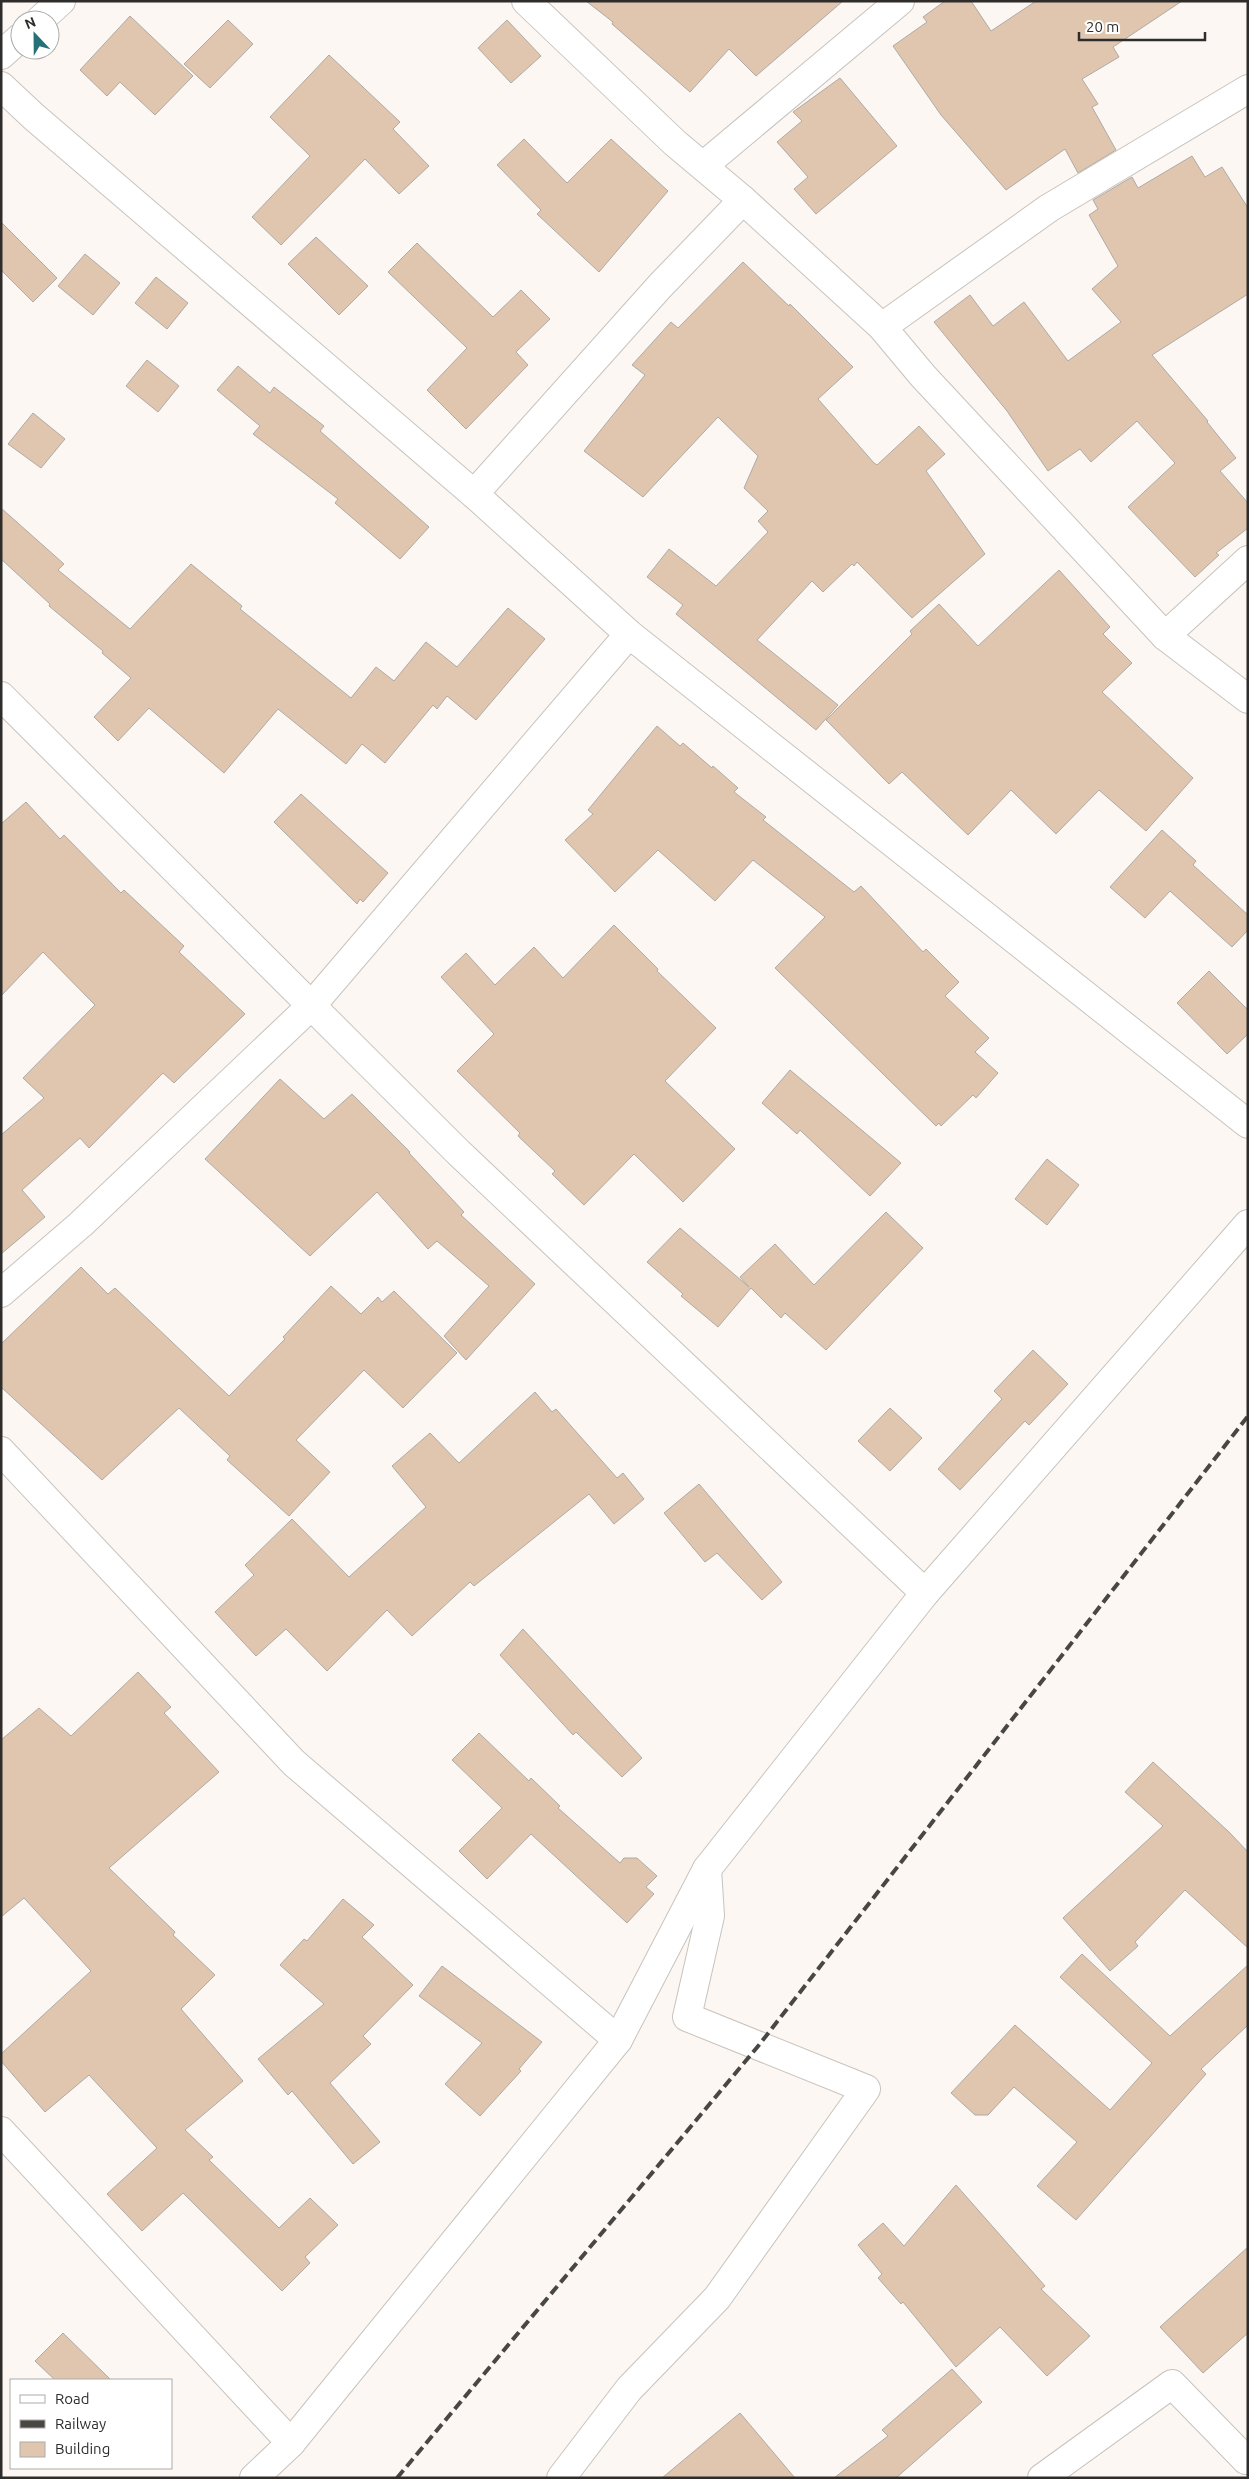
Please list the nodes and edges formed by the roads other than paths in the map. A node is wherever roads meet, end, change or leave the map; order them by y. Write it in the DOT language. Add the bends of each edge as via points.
graph roads {
  1 [pos="61,1"];
  2 [pos="526,1"];
  3 [pos="900,1"];
  4 [pos="51,10"];
  5 [pos="1,86"];
  6 [pos="1248,89"];
  7 [pos="702,166"];
  8 [pos="743,200"];
  9 [pos="882,327"];
  10 [pos="474,494"];
  11 [pos="1248,560"];
  12 [pos="629,634"];
  13 [pos="1166,636"];
  14 [pos="1,696"];
  15 [pos="1248,699"];
  16 [pos="312,1005"];
  17 [pos="1248,1124"];
  18 [pos="1248,1224"];
  19 [pos="1,1292"];
  20 [pos="1,1451"];
  21 [pos="925,1593"];
  22 [pos="707,1869"];
  23 [pos="618,2040"];
  24 [pos="1,2131"];
  25 [pos="291,2444"];
  26 [pos="1247,2460"];
  27 [pos="564,2477"];
  28 [pos="254,2478"];
  29 [pos="1042,2478"];
  1 -- 4 [label="street"];
  2 -- 7 [label="street"];
  3 -- 7 [label="street"];
  5 -- 10 [label="street"];
  6 -- 9 [label="street" via="1049,208"];
  7 -- 8 [label="street"];
  8 -- 9 [label="street"];
  8 -- 10 [label="street" via="660,286"];
  9 -- 13 [label="street" via="923,376"];
  10 -- 12 [label="street"];
  11 -- 13 [label="street"];
  12 -- 16 [label="street"];
  12 -- 17 [label="street"];
  13 -- 15 [label="street"];
  14 -- 16 [label="street"];
  16 -- 19 [label="street" via="81,1224"];
  16 -- 21 [label="street" via="459,1153"];
  18 -- 21 [label="street"];
  20 -- 23 [label="street" via="294,1763"];
  21 -- 22 [label="street"];
  22 -- 23 [label="street"];
  22 -- 27 [label="street" via="710,1916 687,2017 866,2089 717,2298 628,2389"];
  23 -- 25 [label="street"];
  24 -- 25 [label="street"];
  25 -- 28 [label="street"];
  26 -- 29 [label="street" via="1172,2384"];
}
